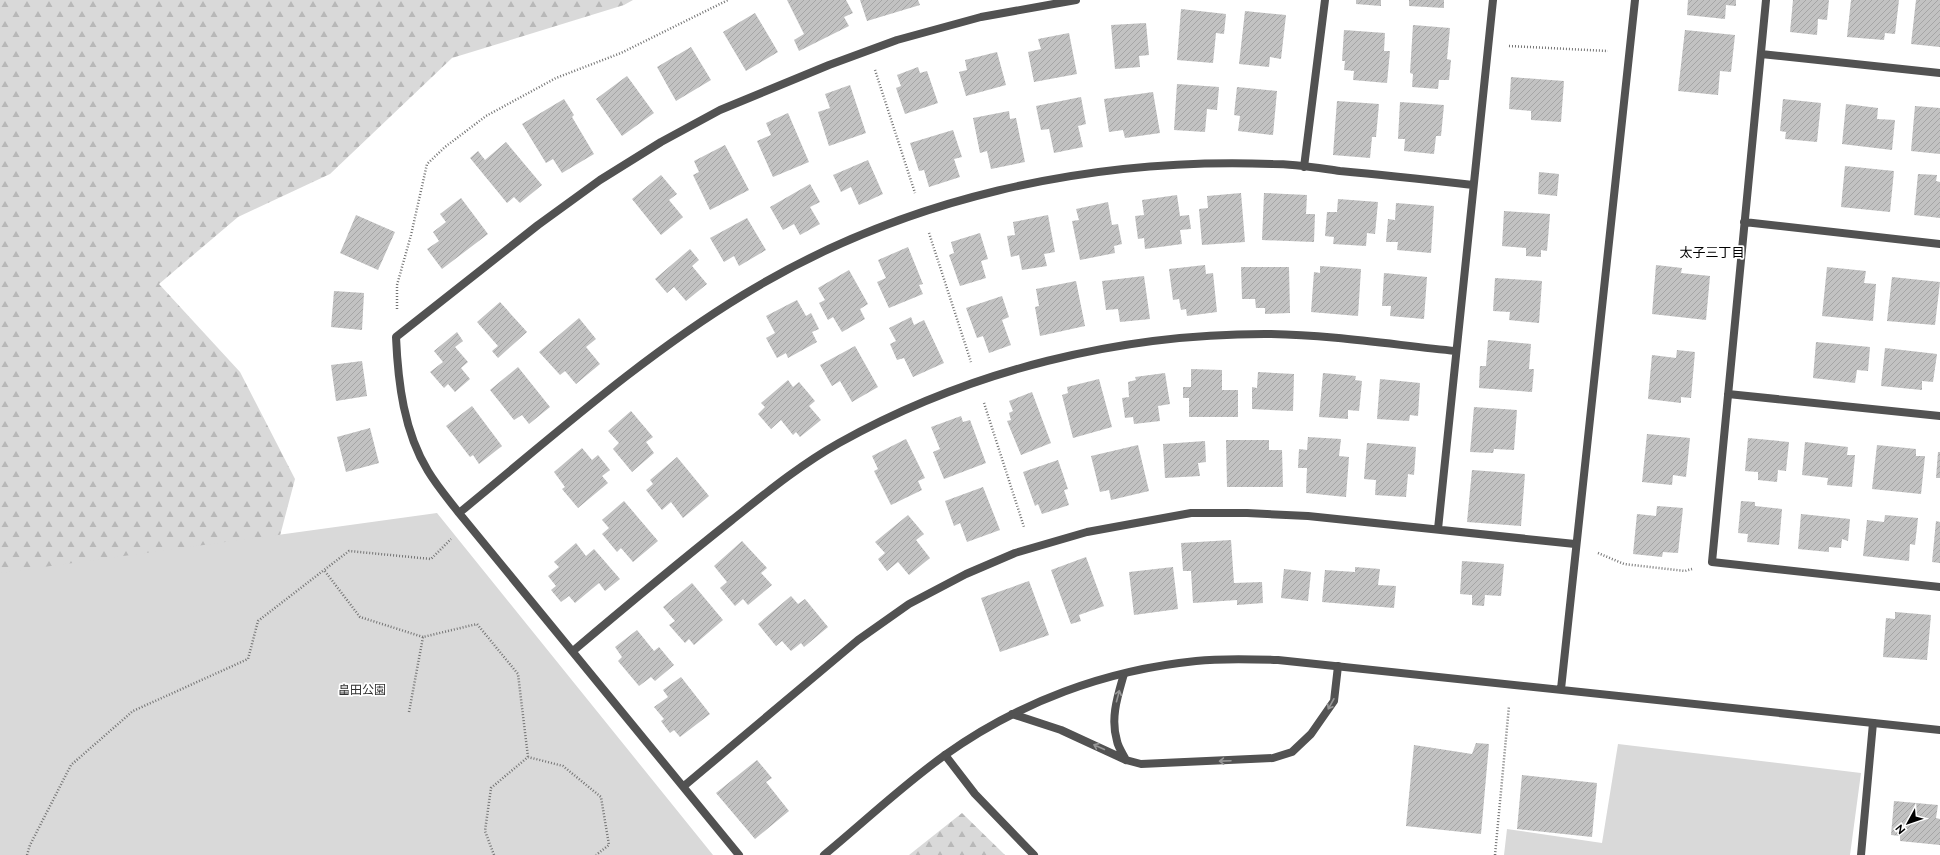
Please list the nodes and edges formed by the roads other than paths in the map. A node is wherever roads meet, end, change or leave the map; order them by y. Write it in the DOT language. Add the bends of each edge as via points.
graph roads {
  1 [pos="1076,0"];
  2 [pos="1325,0"];
  3 [pos="1493,0"];
  4 [pos="1635,0"];
  5 [pos="1766,0"];
  6 [pos="1761,54"];
  7 [pos="1940,73"];
  8 [pos="1304,167"];
  9 [pos="1474,185"];
  10 [pos="1744,222"];
  11 [pos="1940,244"];
  12 [pos="1456,351"];
  13 [pos="1728,394"];
  14 [pos="1940,416"];
  15 [pos="459,514"];
  16 [pos="1438,529"];
  17 [pos="1575,544"];
  18 [pos="1940,587"];
  19 [pos="572,651"];
  20 [pos="1338,666"];
  21 [pos="1124,674"];
  22 [pos="1561,689"];
  23 [pos="1012,714"];
  24 [pos="1873,723"];
  25 [pos="1940,730"];
  26 [pos="945,755"];
  27 [pos="1126,760"];
  28 [pos="684,786"];
  29 [pos="739,855"];
  30 [pos="824,855"];
  31 [pos="1034,855"];
  32 [pos="1861,855"];
  1 -- 15 [label="street" via="981,17 897,40 720,110 661,142 600,180 396,337 401,393 416,447 428,472"];
  2 -- 8 [label="street"];
  3 -- 9 [label="street"];
  4 -- 17 [label="street"];
  5 -- 6 [label="street"];
  6 -- 7 [label="street"];
  6 -- 10 [label="street"];
  8 -- 9 [label="street"];
  8 -- 15 [label="street" via="1274,164 1191,164 1116,170 1027,183 954,201 837,246 786,270 742,295 630,374"];
  9 -- 12 [label="street"];
  10 -- 11 [label="street"];
  10 -- 13 [label="street"];
  12 -- 16 [label="street"];
  12 -- 19 [label="street" via="1272,334 1197,337 1132,343 1028,366 953,389 904,410 838,444 782,481"];
  13 -- 14 [label="street"];
  13 -- 18 [label="street" via="1712,562"];
  15 -- 19 [label="street"];
  16 -- 17 [label="street"];
  16 -- 28 [label="street" via="1308,516 1191,513 1087,532 1015,554 966,574 909,604 858,640"];
  17 -- 22 [label="street"];
  19 -- 28 [label="street"];
  20 -- 21 [label="street" via="1278,660 1230,659 1166,664"];
  20 -- 22 [label="street"];
  20 -- 27 [label="street, one-way" via="1334,701 1311,734 1292,752 1274,758 1228,761 1140,764"];
  21 -- 23 [label="street" via="1091,681"];
  27 -- 21 [label="street, one-way" via="1117,741 1114,722"];
  22 -- 24 [label="street"];
  23 -- 26 [label="street"];
  27 -- 23 [label="street, one-way" via="1061,730"];
  24 -- 25 [label="street"];
  24 -- 32 [label="street"];
  26 -- 30 [label="street"];
  26 -- 31 [label="street" via="975,794"];
  28 -- 29 [label="street"];
}
